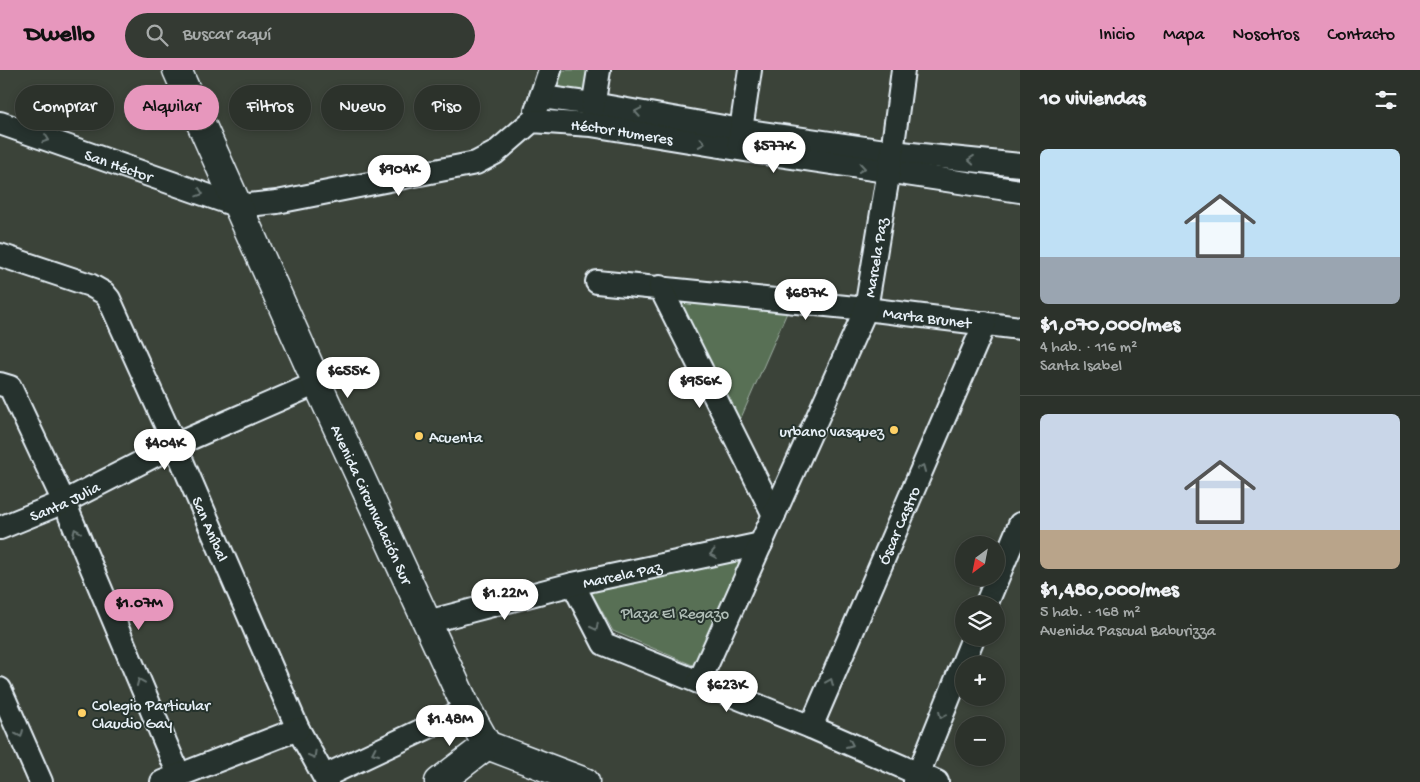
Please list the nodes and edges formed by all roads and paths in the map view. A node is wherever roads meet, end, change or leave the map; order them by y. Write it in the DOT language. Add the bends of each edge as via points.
graph roads {
  1 [pos="550,70"];
  2 [pos="599,70"];
  3 [pos="750,70"];
  4 [pos="903,70"];
  5 [pos="179,71"];
  6 [pos="541,98"];
  7 [pos="592,115"];
  8 [pos="532,121"];
  9 [pos="0,123"];
  10 [pos="739,140"];
  11 [pos="890,162"];
  12 [pos="1020,165"];
  13 [pos="1020,191"];
  14 [pos="238,206"];
  15 [pos="0,256"];
  16 [pos="597,282"];
  17 [pos="660,287"];
  18 [pos="866,309"];
  19 [pos="985,323"];
  20 [pos="1020,328"];
  21 [pos="317,383"];
  22 [pos="0,384"];
  23 [pos="175,445"];
  24 [pos="64,502"];
  25 [pos="774,515"];
  26 [pos="1020,524"];
  27 [pos="0,528"];
  28 [pos="761,544"];
  29 [pos="1015,547"];
  30 [pos="573,584"];
  31 [pos="990,596"];
  32 [pos="427,622"];
  33 [pos="971,646"];
  34 [pos="699,682"];
  35 [pos="0,689"];
  36 [pos="467,709"];
  37 [pos="811,727"];
  38 [pos="298,729"];
  39 [pos="487,745"];
  40 [pos="170,779"];
  41 [pos="326,779"];
  42 [pos="924,779"];
  43 [pos="41,782"];
  44 [pos="439,782"];
  45 [pos="585,782"];
  1 -- 6 [label="street"];
  2 -- 7 [label="street"];
  3 -- 10 [label="street"];
  4 -- 11 [label="street, Marcela Paz"];
  5 -- 14 [label="main road, Avenida Circunvalación Sur"];
  6 -- 7 [label="street, Héctor Humeres"];
  6 -- 8 [label="street"];
  7 -- 8 [label="street, Héctor Humeres"];
  7 -- 10 [label="street, Héctor Humeres"];
  8 -- 14 [label="street" via="495,153 476,163"];
  9 -- 14 [label="street, San Héctor, one-way"];
  10 -- 11 [label="street, Héctor Humeres"];
  12 -- 11 [label="street, Héctor Humeres, one-way"];
  11 -- 13 [label="street, Héctor Humeres"];
  11 -- 18 [label="street, Marcela Paz"];
  14 -- 21 [label="main road, Avenida Circunvalación Sur"];
  15 -- 23 [label="street, San Aníbal" via="90,285 104,293"];
  16 -- 17 [label="street, Marta Brunet"];
  17 -- 18 [label="street, Marta Brunet"];
  17 -- 25 [label="street"];
  18 -- 19 [label="street, Marta Brunet"];
  18 -- 25 [label="street, Marcela Paz"];
  19 -- 20 [label="street, Marta Brunet"];
  37 -- 19 [label="street, Óscar Castro, one-way"];
  21 -- 23 [label="street, Santa Julia"];
  21 -- 32 [label="main road, Avenida Circunvalación Sur"];
  22 -- 24 [label="street" via="10,387"];
  23 -- 24 [label="street, Santa Julia"];
  23 -- 38 [label="street, San Aníbal"];
  24 -- 27 [label="street, Santa Julia"];
  40 -- 24 [label="street, one-way"];
  25 -- 28 [label="street, Marcela Paz"];
  26 -- 29 [label="street"];
  28 -- 30 [label="street, Marcela Paz, one-way"];
  28 -- 34 [label="street, Marcela Paz"];
  29 -- 31 [label="street"];
  30 -- 32 [label="street, Marcela Paz"];
  30 -- 34 [label="street, one-way" via="604,644"];
  32 -- 36 [label="main road, Avenida Circunvalación Sur"];
  33 -- 42 [label="street, one-way"];
  34 -- 37 [label="street"];
  35 -- 43 [label="street, one-way"];
  36 -- 39 [label="main road, Avenida Circunvalación Sur"];
  36 -- 41 [label="street, one-way"];
  37 -- 42 [label="street, one-way"];
  38 -- 40 [label="street"];
  38 -- 41 [label="street, San Aníbal, one-way"];
  39 -- 44 [label="main road"];
  39 -- 45 [label="main road"];
}
